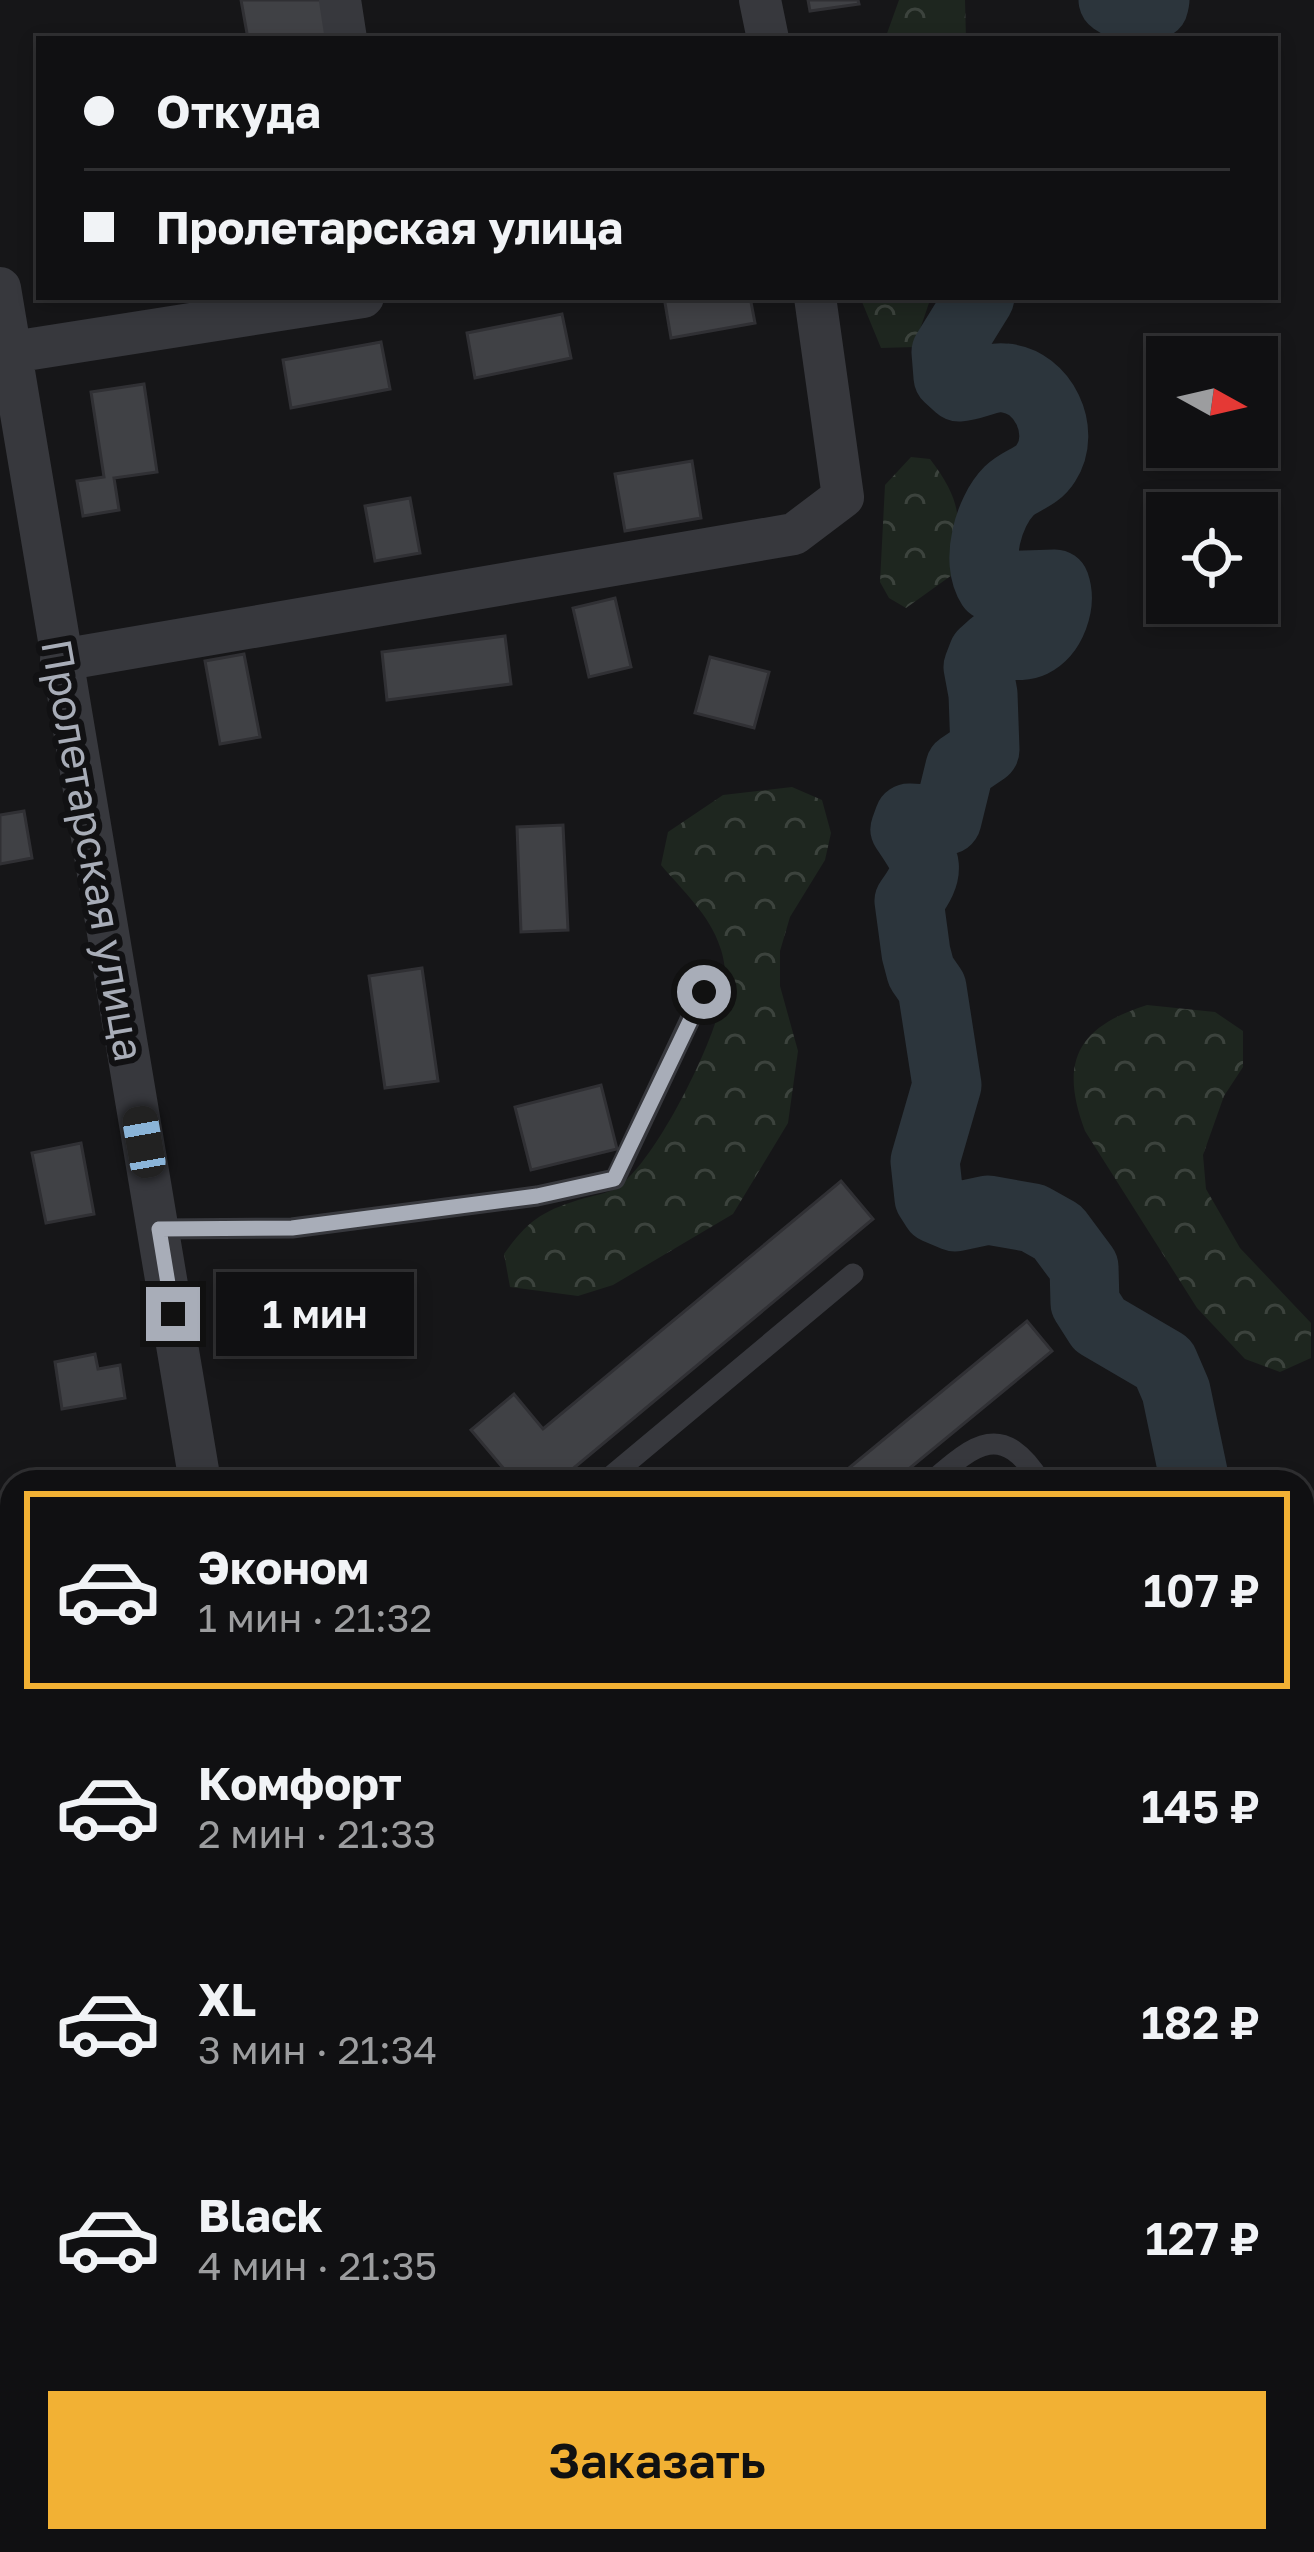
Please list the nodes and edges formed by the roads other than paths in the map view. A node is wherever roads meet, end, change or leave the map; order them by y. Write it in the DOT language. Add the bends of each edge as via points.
graph roads {
  1 [pos="340,0"];
  2 [pos="760,0"];
  3 [pos="346,36"];
  4 [pos="767,36"];
  5 [pos="0,288"];
  6 [pos="344,300"];
  7 [pos="815,300"];
  8 [pos="5,353"];
  9 [pos="61,660"];
  10 [pos="704,992"];
  11 [pos="159,1229"];
  12 [pos="853,1274"];
  13 [pos="198,1470"];
  14 [pos="618,1470"];
  15 [pos="946,1470"];
  16 [pos="1034,1470"];
  1 -- 3 [label="street"];
  2 -- 4 [label="street"];
  5 -- 8 [label="street, Пролетарская улица"];
  6 -- 8 [label="street"];
  7 -- 9 [label="street" via="843,496 794,534"];
  8 -- 9 [label="street, Пролетарская улица"];
  9 -- 11 [label="street, Пролетарская улица"];
  10 -- 11 [label="lane" via="614,1179 292,1228"];
  11 -- 13 [label="street, Пролетарская улица"];
  12 -- 14 [label="lane"];
  15 -- 16 [label="lane" via="972,1447 1004,1444"];
}
